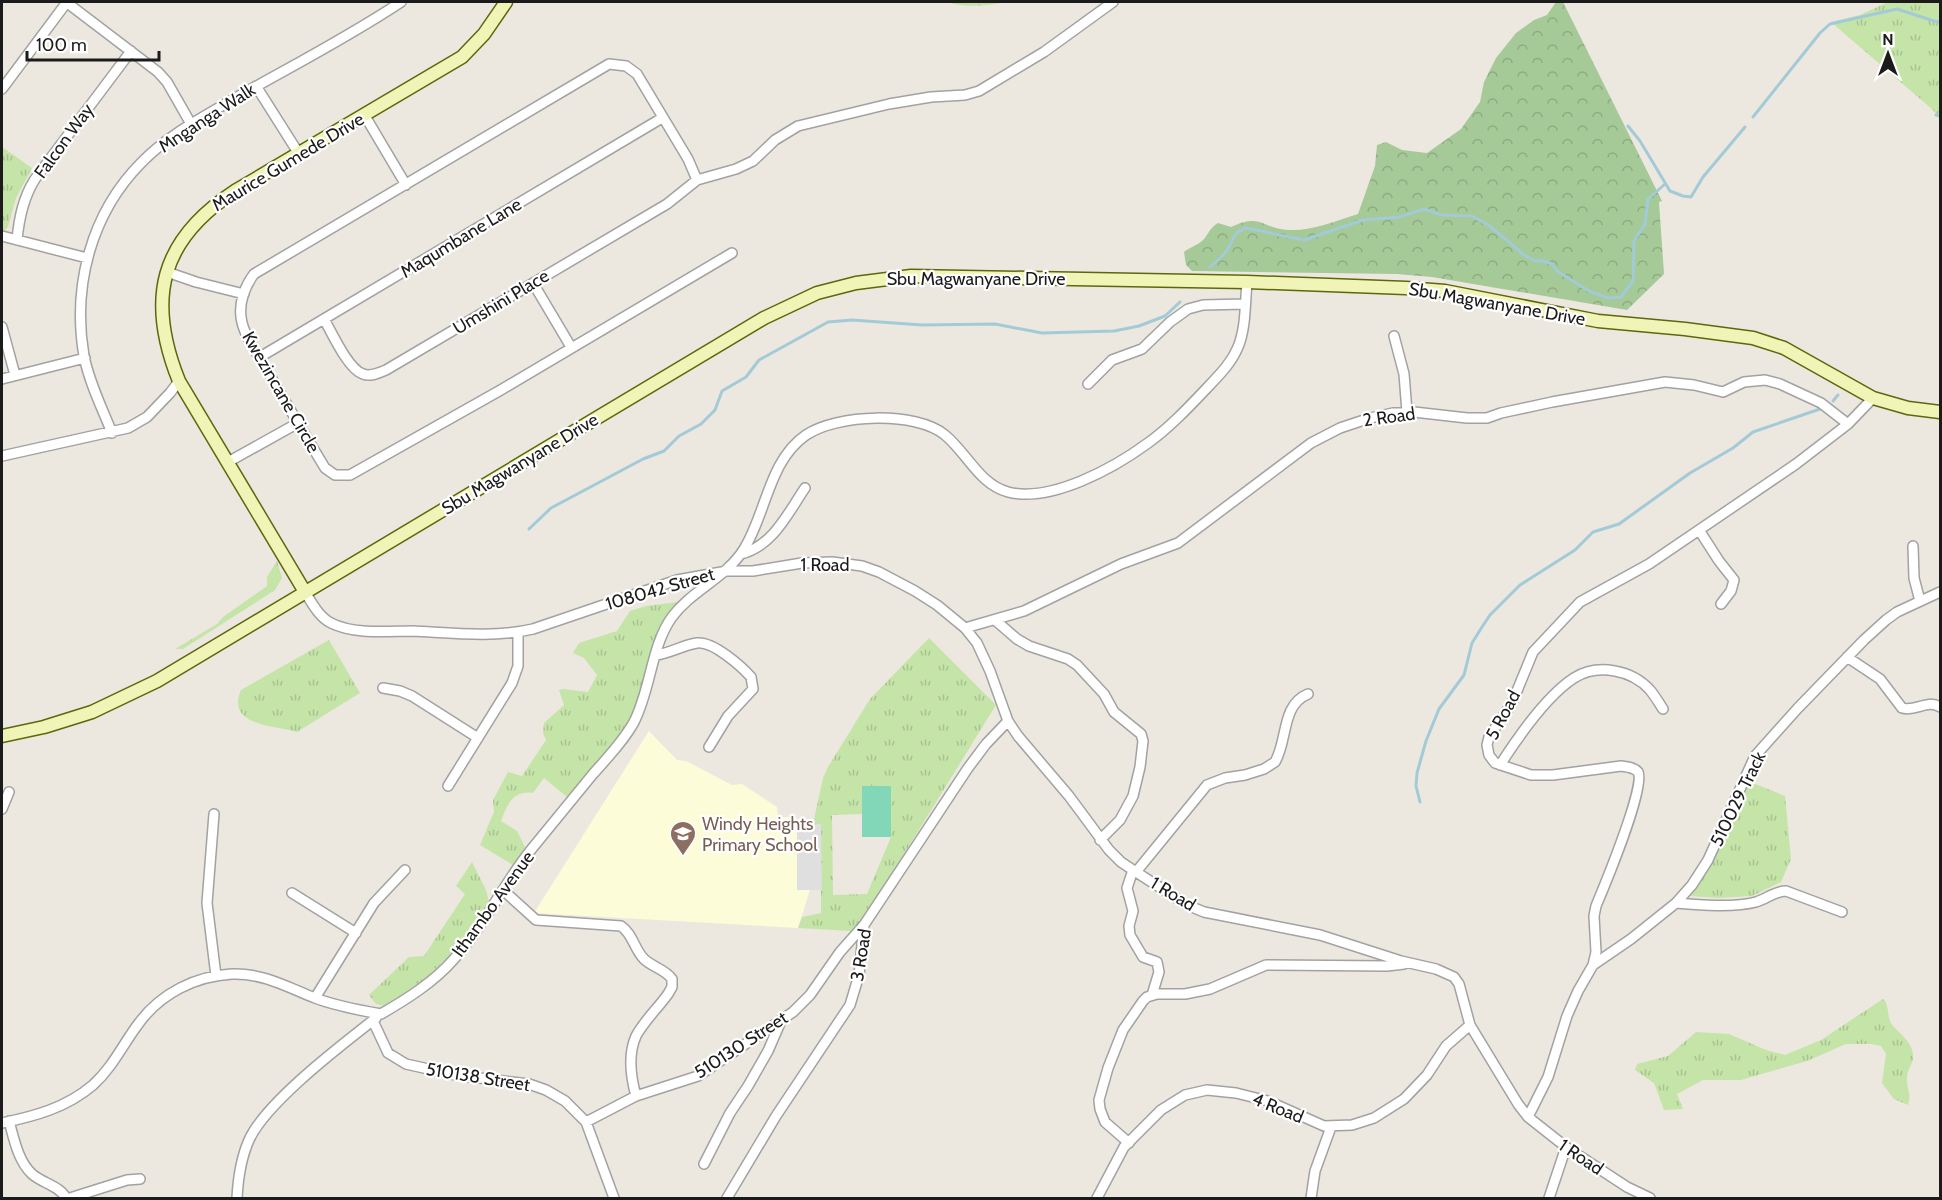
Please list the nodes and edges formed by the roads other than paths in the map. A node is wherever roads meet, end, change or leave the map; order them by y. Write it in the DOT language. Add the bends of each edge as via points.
graph roads {
  1 [pos="66,2"];
  2 [pos="401,2"];
  3 [pos="506,2"];
  4 [pos="1113,2"];
  5 [pos="131,51"];
  6 [pos="256,86"];
  7 [pos="2,89"];
  8 [pos="365,116"];
  9 [pos="662,118"];
  10 [pos="191,124"];
  11 [pos="299,154"];
  12 [pos="696,181"];
  13 [pos="406,185"];
  14 [pos="2,236"];
  15 [pos="17,240"];
  16 [pos="732,253"];
  17 [pos="87,258"];
  18 [pos="167,272"];
  19 [pos="1247,282"];
  20 [pos="533,283"];
  21 [pos="244,294"];
  22 [pos="1245,304"];
  23 [pos="324,319"];
  24 [pos="2,327"];
  25 [pos="1394,336"];
  26 [pos="571,347"];
  27 [pos="260,357"];
  28 [pos="85,358"];
  29 [pos="15,375"];
  30 [pos="2,379"];
  31 [pos="179,381"];
  32 [pos="1088,384"];
  33 [pos="1873,398"];
  34 [pos="1407,412"];
  35 [pos="1941,412"];
  36 [pos="298,423"];
  37 [pos="1848,424"];
  38 [pos="112,433"];
  39 [pos="2,456"];
  40 [pos="228,462"];
  41 [pos="806,488"];
  42 [pos="1700,530"];
  43 [pos="1913,546"];
  44 [pos="741,554"];
  45 [pos="727,571"];
  46 [pos="304,592"];
  47 [pos="1941,592"];
  48 [pos="1920,601"];
  49 [pos="1721,604"];
  50 [pos="995,620"];
  51 [pos="965,628"];
  52 [pos="518,633"];
  53 [pos="656,655"];
  54 [pos="1847,657"];
  55 [pos="382,688"];
  56 [pos="1308,694"];
  57 [pos="1941,707"];
  58 [pos="1663,709"];
  59 [pos="1008,721"];
  60 [pos="2,736"];
  61 [pos="478,738"];
  62 [pos="709,747"];
  63 [pos="1500,765"];
  64 [pos="448,786"];
  65 [pos="9,792"];
  66 [pos="2,809"];
  67 [pos="214,814"];
  68 [pos="1100,840"];
  69 [pos="405,870"];
  70 [pos="1134,871"];
  71 [pos="503,890"];
  72 [pos="292,893"];
  73 [pos="1676,903"];
  74 [pos="1842,912"];
  75 [pos="864,925"];
  76 [pos="356,933"];
  77 [pos="1412,964"];
  78 [pos="1593,964"];
  79 [pos="216,976"];
  80 [pos="1152,995"];
  81 [pos="315,998"];
  82 [pos="377,1018"];
  83 [pos="782,1020"];
  84 [pos="1470,1025"];
  85 [pos="636,1096"];
  86 [pos="1528,1117"];
  87 [pos="5,1122"];
  88 [pos="586,1122"];
  89 [pos="1331,1127"];
  90 [pos="1129,1143"];
  91 [pos="1566,1147"];
  92 [pos="704,1164"];
  93 [pos="140,1179"];
  94 [pos="1627,1187"];
  95 [pos="68,1198"];
  96 [pos="237,1198"];
  97 [pos="614,1198"];
  98 [pos="727,1198"];
  99 [pos="1097,1198"];
  100 [pos="1311,1198"];
  101 [pos="1549,1198"];
  102 [pos="1624,1198"];
  103 [pos="1650,1198"];
  1 -- 5 [label="street"];
  1 -- 7 [label="street"];
  2 -- 6 [label="street, Mnganga Walk"];
  3 -- 8 [label="main road, Maurice Gumede Drive" via="462,57"];
  4 -- 12 [label="street" via="1044,52 979,91 889,104 798,126 745,165"];
  5 -- 10 [label="street" via="167,82"];
  5 -- 15 [label="street, Falcon Way" via="32,184 21,212"];
  6 -- 10 [label="street, Mnganga Walk"];
  6 -- 11 [label="street"];
  8 -- 11 [label="main road, Maurice Gumede Drive"];
  8 -- 13 [label="street"];
  9 -- 12 [label="street" via="688,159"];
  9 -- 13 [label="street" via="633,69 609,64"];
  9 -- 23 [label="street, Maqumbane Lane"];
  10 -- 17 [label="street, Mnganga Walk" via="142,162 117,192"];
  11 -- 18 [label="main road, Maurice Gumede Drive" via="206,213 184,237"];
  12 -- 20 [label="street, Umshini Place" via="667,204"];
  13 -- 21 [label="street" via="262,268 249,280"];
  14 -- 15 [label="street"];
  15 -- 17 [label="street"];
  16 -- 26 [label="street, Kwezincane Circle"];
  17 -- 28 [label="street, Mnganga Walk" via="80,309"];
  18 -- 21 [label="street"];
  18 -- 31 [label="main road, Maurice Gumede Drive" via="161,308 163,332"];
  19 -- 22 [label="street, 108042 Street"];
  19 -- 33 [label="main road, Sbu Magwanyane Drive" via="1445,291 1598,321 1753,338 1784,348"];
  19 -- 46 [label="main road, Sbu Magwanyane Drive" via="911,276 817,293 764,318"];
  20 -- 23 [label="street, Umshini Place" via="374,375 364,375 355,369"];
  20 -- 26 [label="street"];
  21 -- 27 [label="street, Kwezincane Circle" via="242,323"];
  22 -- 32 [label="street" via="1188,309 1142,349 1112,360"];
  22 -- 44 [label="street, 108042 Street" via="1238,347 1226,368 1166,429 1116,464 1056,490 1021,494 995,486 947,437 924,423 885,419 832,424 807,434 783,461"];
  23 -- 27 [label="street, Maqumbane Lane"];
  24 -- 29 [label="street"];
  25 -- 34 [label="street" via="1404,374"];
  26 -- 36 [label="street, Kwezincane Circle" via="350,475 335,475 326,468"];
  27 -- 36 [label="street, Kwezincane Circle"];
  28 -- 29 [label="street"];
  28 -- 38 [label="street, Mnganga Walk"];
  29 -- 30 [label="street"];
  31 -- 38 [label="street" via="147,417"];
  31 -- 40 [label="main road, Maurice Gumede Drive"];
  33 -- 35 [label="main road, Sbu Magwanyane Drive"];
  33 -- 37 [label="street, 5 Road"];
  34 -- 37 [label="street, 2 Road" via="1487,418 1665,382 1723,392 1744,382 1765,380 1821,403"];
  34 -- 50 [label="street, 2 Road" via="1363,420 1323,435 1178,543 1120,564 1037,606"];
  36 -- 40 [label="street"];
  37 -- 42 [label="street, 5 Road"];
  38 -- 39 [label="street"];
  40 -- 46 [label="main road, Maurice Gumede Drive"];
  41 -- 44 [label="street" via="767,541"];
  42 -- 49 [label="street" via="1735,581"];
  42 -- 63 [label="street, 5 Road" via="1580,602 1548,634 1533,652 1512,703 1489,737 1489,755"];
  43 -- 48 [label="street" via="1914,578"];
  44 -- 45 [label="street, 108042 Street"];
  45 -- 51 [label="street, 1 Road" via="816,562 862,566 909,587"];
  45 -- 52 [label="street, 108042 Street" via="677,580"];
  45 -- 53 [label="street, Ithambo Avenue" via="678,610"];
  46 -- 52 [label="street, 108042 Street" via="329,622 352,629"];
  46 -- 60 [label="main road, Sbu Magwanyane Drive" via="157,681 44,727"];
  47 -- 48 [label="street, 510029 Track"];
  48 -- 54 [label="street, 510029 Track" via="1886,620"];
  50 -- 51 [label="street, 2 Road"];
  50 -- 68 [label="street" via="1029,646 1077,665 1104,694 1114,712 1141,734 1140,767 1133,796 1120,820"];
  51 -- 59 [label="street, 1 Road" via="990,671"];
  52 -- 61 [label="street" via="516,674"];
  53 -- 62 [label="street" via="702,643 732,659 751,677 753,689 728,716"];
  53 -- 71 [label="street, Ithambo Avenue" via="646,693 627,734"];
  54 -- 57 [label="street" via="1880,679 1902,708 1931,703"];
  54 -- 73 [label="street, 510029 Track" via="1755,756 1708,860"];
  55 -- 61 [label="street" via="412,696"];
  56 -- 70 [label="street" via="1292,706 1278,758 1271,766 1207,785"];
  58 -- 63 [label="street" via="1649,689 1624,673 1600,670 1578,676 1548,702"];
  59 -- 68 [label="street, 1 Road"];
  59 -- 75 [label="street, 3 Road" via="968,768"];
  61 -- 64 [label="street"];
  63 -- 78 [label="street, 5 Road" via="1531,775 1621,766 1638,773 1638,792 1596,906"];
  65 -- 66 [label="street"];
  67 -- 79 [label="street" via="207,903"];
  68 -- 70 [label="street, 1 Road"];
  69 -- 76 [label="street" via="374,903"];
  70 -- 77 [label="street, 1 Road" via="1204,912 1320,935"];
  70 -- 80 [label="street" via="1127,888 1133,911 1129,930 1143,957 1157,963 1159,972"];
  71 -- 82 [label="street, Ithambo Avenue" via="453,961 417,992"];
  71 -- 85 [label="street" via="539,921 621,926 643,958 672,979 668,994 633,1046"];
  72 -- 76 [label="street"];
  73 -- 74 [label="street" via="1745,904 1786,891"];
  73 -- 78 [label="street, 510029 Track" via="1616,951"];
  75 -- 83 [label="street, 510130 Street" via="810,995"];
  75 -- 98 [label="street, 3 Road" via="859,975 850,1005"];
  76 -- 81 [label="street"];
  77 -- 80 [label="street" via="1266,965 1210,989"];
  77 -- 84 [label="street, 1 Road" via="1454,977"];
  78 -- 86 [label="street, 5 Road" via="1578,991 1548,1077"];
  79 -- 81 [label="street" via="266,978"];
  79 -- 87 [label="street" via="181,987 152,1008 106,1071 77,1097 54,1109"];
  80 -- 90 [label="street" via="1143,1001 1123,1030 1099,1100 1105,1122"];
  81 -- 82 [label="street"];
  82 -- 88 [label="street, 510138 Street" via="388,1053 398,1060 455,1075 539,1087 565,1101"];
  82 -- 96 [label="street, Ithambo Avenue" via="285,1095 255,1131 243,1159"];
  83 -- 85 [label="street, 510130 Street" via="698,1076"];
  83 -- 92 [label="street"];
  84 -- 86 [label="street, 1 Road"];
  84 -- 89 [label="street, 4 Road" via="1456,1035 1417,1087 1396,1105 1364,1122"];
  85 -- 88 [label="street, 510130 Street"];
  86 -- 91 [label="street, 1 Road"];
  87 -- 95 [label="street" via="27,1168"];
  88 -- 97 [label="street, 510138 Street"];
  89 -- 90 [label="street, 4 Road" via="1311,1122 1268,1101 1236,1092 1207,1090 1172,1101"];
  89 -- 100 [label="street" via="1315,1171"];
  90 -- 99 [label="street, 4 Road" via="1119,1153"];
  91 -- 94 [label="street, 1 Road"];
  91 -- 101 [label="street"];
  93 -- 95 [label="street"];
  94 -- 102 [label="street"];
  94 -- 103 [label="street, 1 Road"];
}
